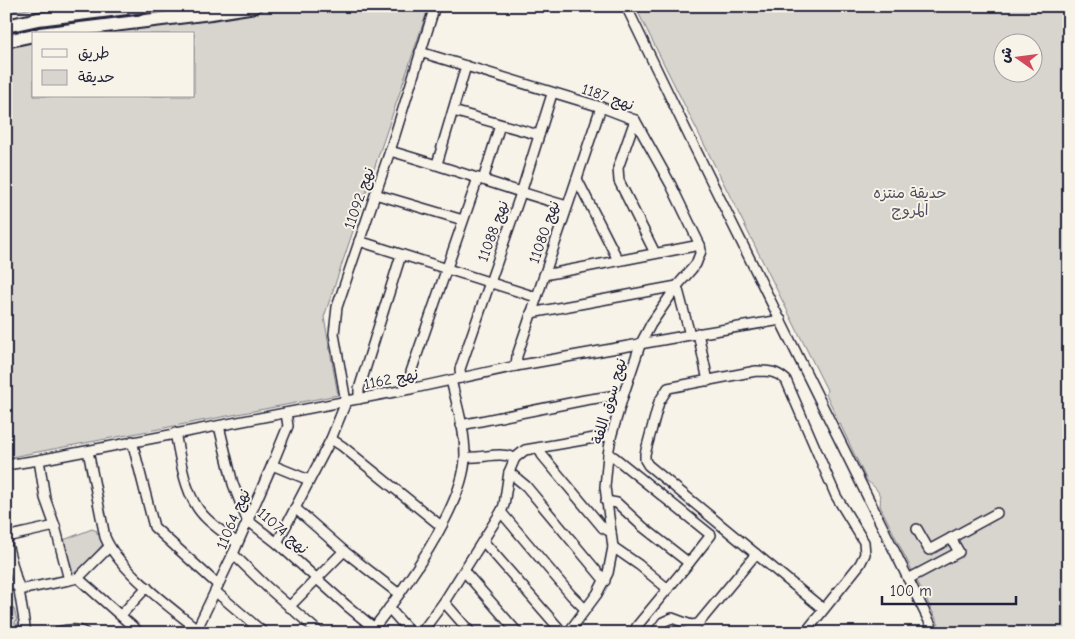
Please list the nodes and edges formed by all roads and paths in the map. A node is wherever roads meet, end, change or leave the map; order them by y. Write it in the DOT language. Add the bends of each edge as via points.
graph roads {
  1 [pos="143,6"];
  2 [pos="254,6"];
  3 [pos="435,6"];
  4 [pos="626,6"];
  5 [pos="110,9"];
  6 [pos="112,24"];
  7 [pos="6,26"];
  8 [pos="54,32"];
  9 [pos="32,34"];
  10 [pos="6,41"];
  11 [pos="420,52"];
  12 [pos="466,66"];
  13 [pos="552,94"];
  14 [pos="601,108"];
  15 [pos="453,111"];
  16 [pos="635,120"];
  17 [pos="500,125"];
  18 [pos="539,136"];
  19 [pos="390,152"];
  20 [pos="437,164"];
  21 [pos="481,179"];
  22 [pos="577,179"];
  23 [pos="522,193"];
  24 [pos="375,194"];
  25 [pos="567,206"];
  26 [pos="463,220"];
  27 [pos="359,241"];
  28 [pos="700,245"];
  29 [pos="655,253"];
  30 [pos="401,255"];
  31 [pos="618,260"];
  32 [pos="446,268"];
  33 [pos="544,275"];
  34 [pos="490,282"];
  35 [pos="677,286"];
  36 [pos="536,297"];
  37 [pos="531,313"];
  38 [pos="781,320"];
  39 [pos="694,334"];
  40 [pos="640,345"];
  41 [pos="516,366"];
  42 [pos="461,378"];
  43 [pos="451,380"];
  44 [pos="708,382"];
  45 [pos="410,389"];
  46 [pos="623,396"];
  47 [pos="359,399"];
  48 [pos="346,402"];
  49 [pos="286,413"];
  50 [pos="461,425"];
  51 [pos="219,426"];
  52 [pos="175,433"];
  53 [pos="611,438"];
  54 [pos="331,439"];
  55 [pos="132,441"];
  56 [pos="539,448"];
  57 [pos="88,451"];
  58 [pos="608,455"];
  59 [pos="465,458"];
  60 [pos="515,458"];
  61 [pos="40,460"];
  62 [pos="6,465"];
  63 [pos="272,465"];
  64 [pos="508,472"];
  65 [pos="309,480"];
  66 [pos="606,501"];
  67 [pos="295,508"];
  68 [pos="501,512"];
  69 [pos="997,513"];
  70 [pos="246,520"];
  71 [pos="56,526"];
  72 [pos="441,526"];
  73 [pos="917,529"];
  74 [pos="611,532"];
  75 [pos="6,538"];
  76 [pos="951,538"];
  77 [pos="483,541"];
  78 [pos="237,543"];
  79 [pos="277,543"];
  80 [pos="109,546"];
  81 [pos="613,547"];
  82 [pos="344,551"];
  83 [pos="233,554"];
  84 [pos="756,554"];
  85 [pos="689,564"];
  86 [pos="464,570"];
  87 [pos="78,578"];
  88 [pos="317,579"];
  89 [pos="908,579"];
  90 [pos="69,580"];
  91 [pos="605,581"];
  92 [pos="6,586"];
  93 [pos="18,587"];
  94 [pos="147,587"];
  95 [pos="217,588"];
  96 [pos="668,589"];
  97 [pos="399,594"];
  98 [pos="444,602"];
  99 [pos="289,607"];
  100 [pos="389,608"];
  101 [pos="585,608"];
  102 [pos="824,610"];
  103 [pos="121,615"];
  104 [pos="372,630"];
  105 [pos="198,631"];
  106 [pos="26,633"];
  107 [pos="53,633"];
  108 [pos="85,633"];
  109 [pos="140,633"];
  110 [pos="264,633"];
  111 [pos="320,633"];
  112 [pos="411,633"];
  113 [pos="421,633"];
  114 [pos="471,633"];
  115 [pos="518,633"];
  116 [pos="563,633"];
  117 [pos="568,633"];
  118 [pos="634,633"];
  119 [pos="655,633"];
  120 [pos="805,633"];
  121 [pos="935,633"];
  1 -- 5 [label="highway"];
  2 -- 6 [label="highway"];
  3 -- 11 [label="street, نهج 11092"];
  4 -- 38 [label="street"];
  5 -- 6 [label="street"];
  5 -- 7 [label="highway"];
  6 -- 8 [label="highway"];
  9 -- 10 [label="highway"];
  11 -- 12 [label="street, نهج 1187"];
  11 -- 19 [label="street, نهج 11092"];
  12 -- 13 [label="street, نهج 1187"];
  12 -- 15 [label="street"];
  13 -- 14 [label="street, نهج 1187"];
  13 -- 18 [label="street, نهج 11088"];
  14 -- 16 [label="street, نهج 1187"];
  14 -- 22 [label="street, نهج 11080"];
  15 -- 17 [label="street"];
  15 -- 20 [label="street"];
  16 -- 28 [label="street, نهج 1187"];
  16 -- 29 [label="street" via="618,168 619,181"];
  17 -- 18 [label="street"];
  17 -- 21 [label="street"];
  18 -- 23 [label="street, نهج 11088"];
  19 -- 20 [label="street"];
  19 -- 24 [label="street, نهج 11092"];
  20 -- 21 [label="street"];
  21 -- 23 [label="street"];
  21 -- 26 [label="street"];
  22 -- 25 [label="street, نهج 11080"];
  22 -- 31 [label="street"];
  23 -- 25 [label="street"];
  23 -- 34 [label="street, نهج 11088"];
  24 -- 26 [label="street"];
  24 -- 27 [label="street, نهج 11092"];
  25 -- 33 [label="street, نهج 11080"];
  26 -- 32 [label="street"];
  27 -- 30 [label="street"];
  27 -- 48 [label="street, نهج 11092" via="336,307 334,323"];
  28 -- 29 [label="street"];
  28 -- 35 [label="street" via="699,259"];
  29 -- 31 [label="street"];
  30 -- 32 [label="street"];
  30 -- 47 [label="street" via="359,389"];
  31 -- 33 [label="street"];
  32 -- 34 [label="street"];
  32 -- 45 [label="street" via="412,372"];
  33 -- 36 [label="street, نهج 11080"];
  34 -- 36 [label="street"];
  34 -- 42 [label="street, نهج 11088" via="460,369"];
  35 -- 37 [label="street"];
  35 -- 39 [label="street"];
  35 -- 40 [label="street"];
  36 -- 37 [label="street, نهج 11080"];
  37 -- 41 [label="street, نهج 11080"];
  38 -- 39 [label="street, نهج 1162"];
  38 -- 89 [label="street"];
  39 -- 40 [label="street, نهج 1162"];
  39 -- 44 [label="street"];
  40 -- 41 [label="street, نهج 1162"];
  40 -- 46 [label="street, نهج سوق اللفة"];
  41 -- 42 [label="street, نهج 1162"];
  42 -- 43 [label="street, نهج 1162"];
  43 -- 45 [label="street, نهج 1162"];
  43 -- 50 [label="street"];
  44 -- 84 [label="street" via="668,388 664,392 645,460 648,466"];
  44 -- 102 [label="street" via="756,371 774,372 786,380 836,496 866,549 864,559"];
  45 -- 47 [label="street, نهج 1162"];
  46 -- 50 [label="street" via="585,400"];
  46 -- 53 [label="street, نهج سوق اللفة"];
  47 -- 48 [label="street, نهج 1162"];
  48 -- 49 [label="street, نهج 1162"];
  48 -- 54 [label="street"];
  49 -- 51 [label="street, نهج 1162"];
  49 -- 63 [label="street, نهج 11064" via="288,426"];
  50 -- 59 [label="street"];
  51 -- 52 [label="street, نهج 1162"];
  51 -- 70 [label="street, نهج 11074" via="233,484"];
  52 -- 55 [label="street, نهج 1162"];
  52 -- 78 [label="street" via="195,506"];
  53 -- 56 [label="street" via="606,436"];
  53 -- 58 [label="street, نهج سوق اللفة"];
  54 -- 65 [label="street"];
  54 -- 72 [label="street"];
  55 -- 57 [label="street, نهج 1162"];
  55 -- 95 [label="street" via="154,527"];
  56 -- 60 [label="street" via="525,450"];
  56 -- 74 [label="street" via="545,460 603,528"];
  57 -- 61 [label="street, نهج 1162"];
  57 -- 80 [label="street"];
  58 -- 66 [label="street, نهج سوق اللفة"];
  58 -- 85 [label="street" via="711,535"];
  59 -- 60 [label="street" via="507,454"];
  59 -- 72 [label="street" via="462,477"];
  60 -- 64 [label="street"];
  61 -- 62 [label="street, نهج 1162"];
  61 -- 71 [label="street" via="45,498"];
  63 -- 65 [label="street"];
  63 -- 70 [label="street, نهج 11064"];
  64 -- 68 [label="street"];
  64 -- 91 [label="street" via="526,486"];
  65 -- 67 [label="street"];
  66 -- 74 [label="street, نهج سوق اللفة"];
  66 -- 85 [label="street" via="616,503"];
  67 -- 79 [label="street"];
  67 -- 82 [label="street"];
  68 -- 77 [label="street"];
  68 -- 101 [label="street"];
  69 -- 76 [label="street"];
  70 -- 78 [label="street, نهج 11064"];
  70 -- 79 [label="street, نهج 11074"];
  71 -- 75 [label="street"];
  71 -- 90 [label="street"];
  72 -- 97 [label="street"];
  73 -- 76 [label="street" via="929,550"];
  74 -- 81 [label="street, نهج سوق اللفة"];
  75 -- 93 [label="street"];
  76 -- 89 [label="street" via="959,552"];
  77 -- 86 [label="street"];
  77 -- 116 [label="street"];
  78 -- 83 [label="street, نهج 11064"];
  79 -- 88 [label="street, نهج 11074"];
  80 -- 87 [label="street"];
  80 -- 94 [label="street"];
  81 -- 91 [label="street, نهج سوق اللفة"];
  81 -- 96 [label="street"];
  82 -- 88 [label="street"];
  82 -- 97 [label="street"];
  83 -- 95 [label="street, نهج 11064"];
  83 -- 99 [label="street"];
  84 -- 102 [label="street"];
  84 -- 119 [label="street" via="698,624 690,625 672,618 663,622"];
  85 -- 96 [label="street"];
  86 -- 98 [label="street"];
  86 -- 115 [label="street"];
  87 -- 90 [label="street"];
  87 -- 103 [label="street"];
  88 -- 99 [label="street"];
  88 -- 104 [label="street, نهج 11074"];
  89 -- 121 [label="street"];
  90 -- 93 [label="street"];
  91 -- 101 [label="street, نهج سوق اللفة"];
  92 -- 93 [label="street"];
  93 -- 106 [label="street"];
  94 -- 103 [label="street"];
  94 -- 105 [label="street"];
  95 -- 105 [label="street, نهج 11064"];
  95 -- 110 [label="street"];
  96 -- 118 [label="street"];
  97 -- 100 [label="street"];
  98 -- 113 [label="street"];
  98 -- 114 [label="street"];
  99 -- 111 [label="street"];
  100 -- 104 [label="street"];
  100 -- 112 [label="street"];
  101 -- 117 [label="street, نهج سوق اللفة"];
  102 -- 120 [label="street"];
  103 -- 109 [label="street"];
  107 -- 108 [label="street" via="79,630"];
}
